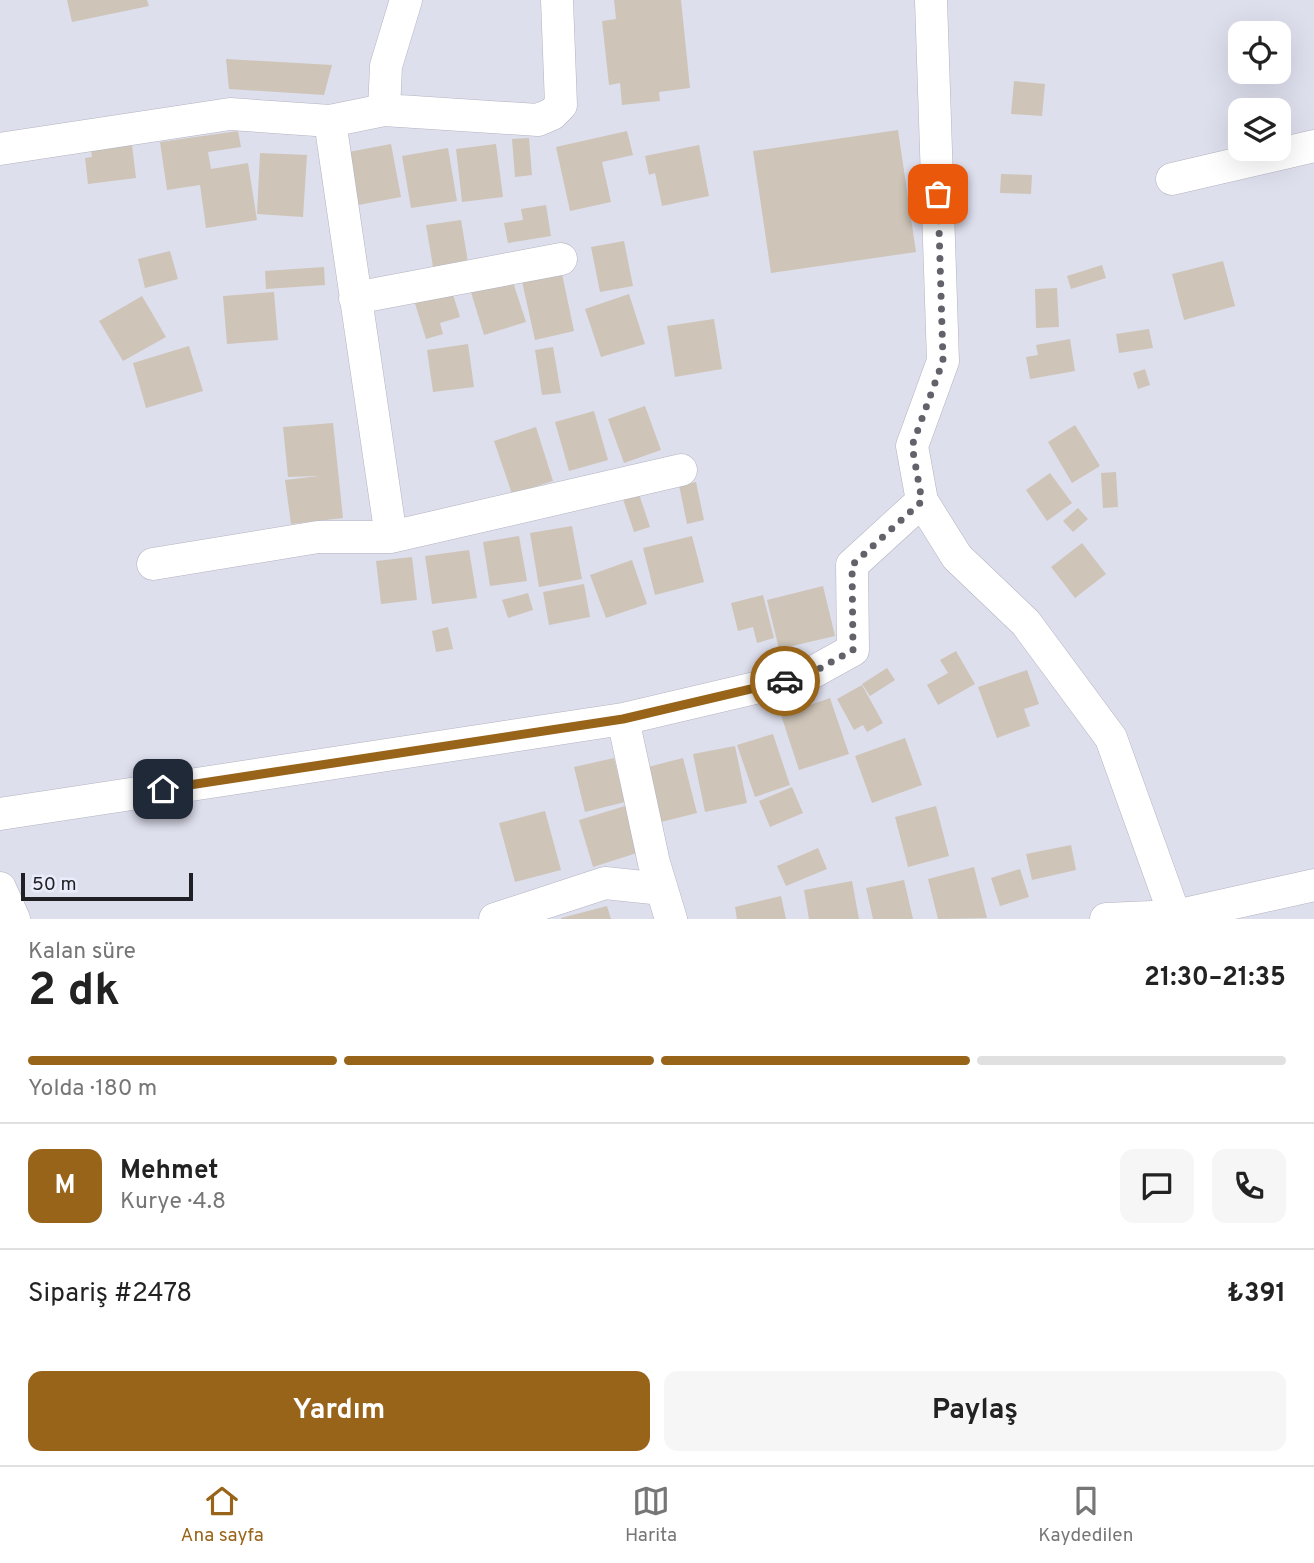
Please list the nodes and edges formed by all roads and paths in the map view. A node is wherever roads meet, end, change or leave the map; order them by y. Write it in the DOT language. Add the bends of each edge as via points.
graph roads {
  1 [pos="406,0"];
  2 [pos="557,0"];
  3 [pos="931,0"];
  4 [pos="384,110"];
  5 [pos="330,121"];
  6 [pos="1314,146"];
  7 [pos="0,149"];
  8 [pos="1172,178"];
  9 [pos="561,259"];
  10 [pos="355,298"];
  11 [pos="681,470"];
  12 [pos="922,501"];
  13 [pos="391,537"];
  14 [pos="153,564"];
  15 [pos="623,719"];
  16 [pos="0,814"];
  17 [pos="1314,885"];
  18 [pos="0,888"];
  19 [pos="662,889"];
  20 [pos="1175,917"];
  21 [pos="14,919"];
  22 [pos="495,919"];
  23 [pos="671,919"];
  24 [pos="1106,919"];
  1 -- 4 [label="street" via="386,66"];
  2 -- 4 [label="street" via="561,104 552,114 538,120"];
  3 -- 12 [label="street" via="943,361 912,446"];
  4 -- 5 [label="street"];
  5 -- 7 [label="street" via="230,114"];
  5 -- 10 [label="street"];
  6 -- 8 [label="street"];
  9 -- 10 [label="street"];
  10 -- 13 [label="street"];
  11 -- 13 [label="street"];
  12 -- 15 [label="street" via="852,565 853,650 806,676"];
  12 -- 20 [label="street" via="957,557 1026,623 1111,738"];
  13 -- 14 [label="street" via="318,537"];
  15 -- 16 [label="street"];
  15 -- 19 [label="street"];
  17 -- 20 [label="street"];
  18 -- 21 [label="street"];
  19 -- 22 [label="street" via="605,883"];
  19 -- 23 [label="street"];
  20 -- 24 [label="street"];
}
